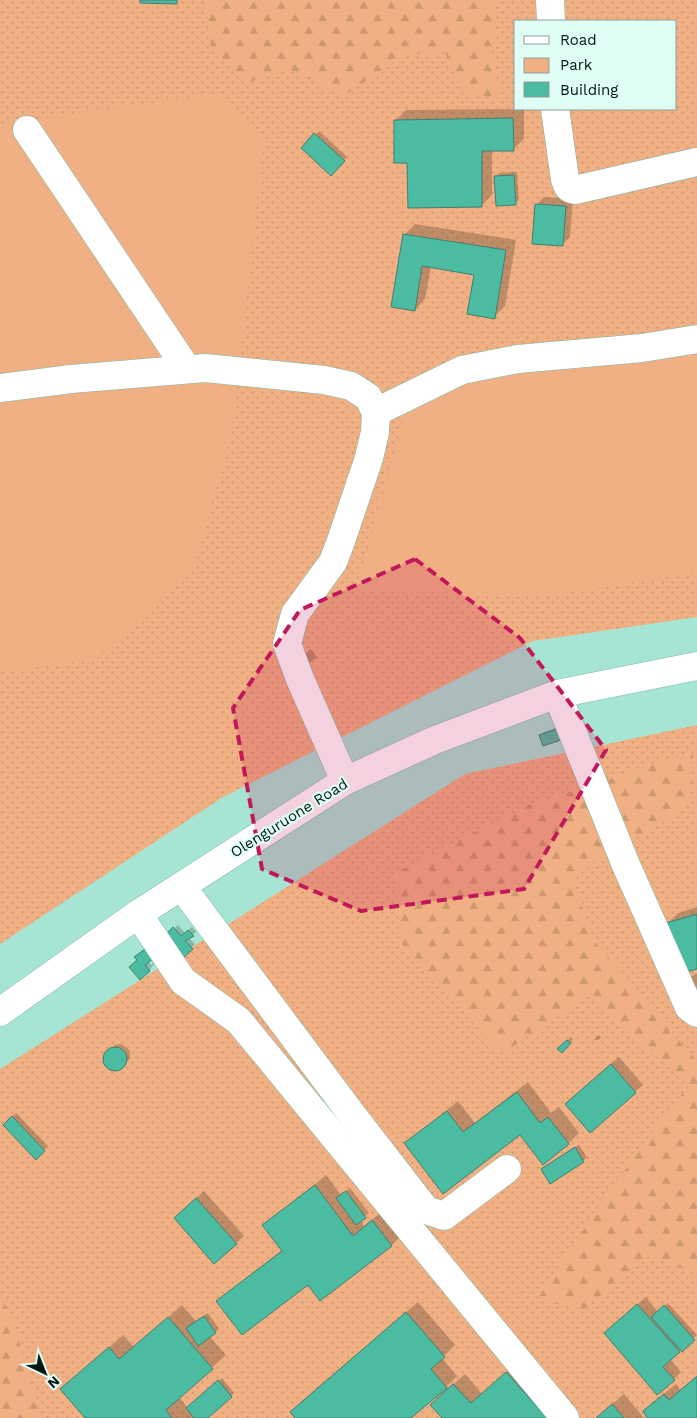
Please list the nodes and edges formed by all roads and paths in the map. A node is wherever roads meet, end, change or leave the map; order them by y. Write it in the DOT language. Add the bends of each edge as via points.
graph roads {
  1 [pos="550,0"];
  2 [pos="551,20"];
  3 [pos="555,110"];
  4 [pos="27,130"];
  5 [pos="697,162"];
  6 [pos="697,339"];
  7 [pos="187,369"];
  8 [pos="0,388"];
  9 [pos="376,412"];
  10 [pos="697,666"];
  11 [pos="557,694"];
  12 [pos="345,781"];
  13 [pos="182,887"];
  14 [pos="138,914"];
  15 [pos="0,1012"];
  16 [pos="697,1014"];
  17 [pos="507,1170"];
  18 [pos="565,1418"];
  1 -- 2 [label="street"];
  3 -- 5 [label="street" via="566,186 570,189"];
  4 -- 7 [label="street"];
  6 -- 9 [label="street" via="642,348 518,359 462,370"];
  7 -- 8 [label="street"];
  7 -- 9 [label="street" via="324,380 351,386 368,397"];
  9 -- 12 [label="street" via="369,458 342,541 333,562 295,614 287,644"];
  10 -- 11 [label="street, Olenguruone Road"];
  11 -- 12 [label="street, Olenguruone Road" via="435,740"];
  11 -- 16 [label="street" via="626,865 689,1008"];
  12 -- 13 [label="street, Olenguruone Road"];
  13 -- 14 [label="street, Olenguruone Road"];
  13 -- 17 [label="street" via="426,1210 444,1216"];
  14 -- 15 [label="street, Olenguruone Road"];
  14 -- 18 [label="street" via="183,981 239,1021"];
}
